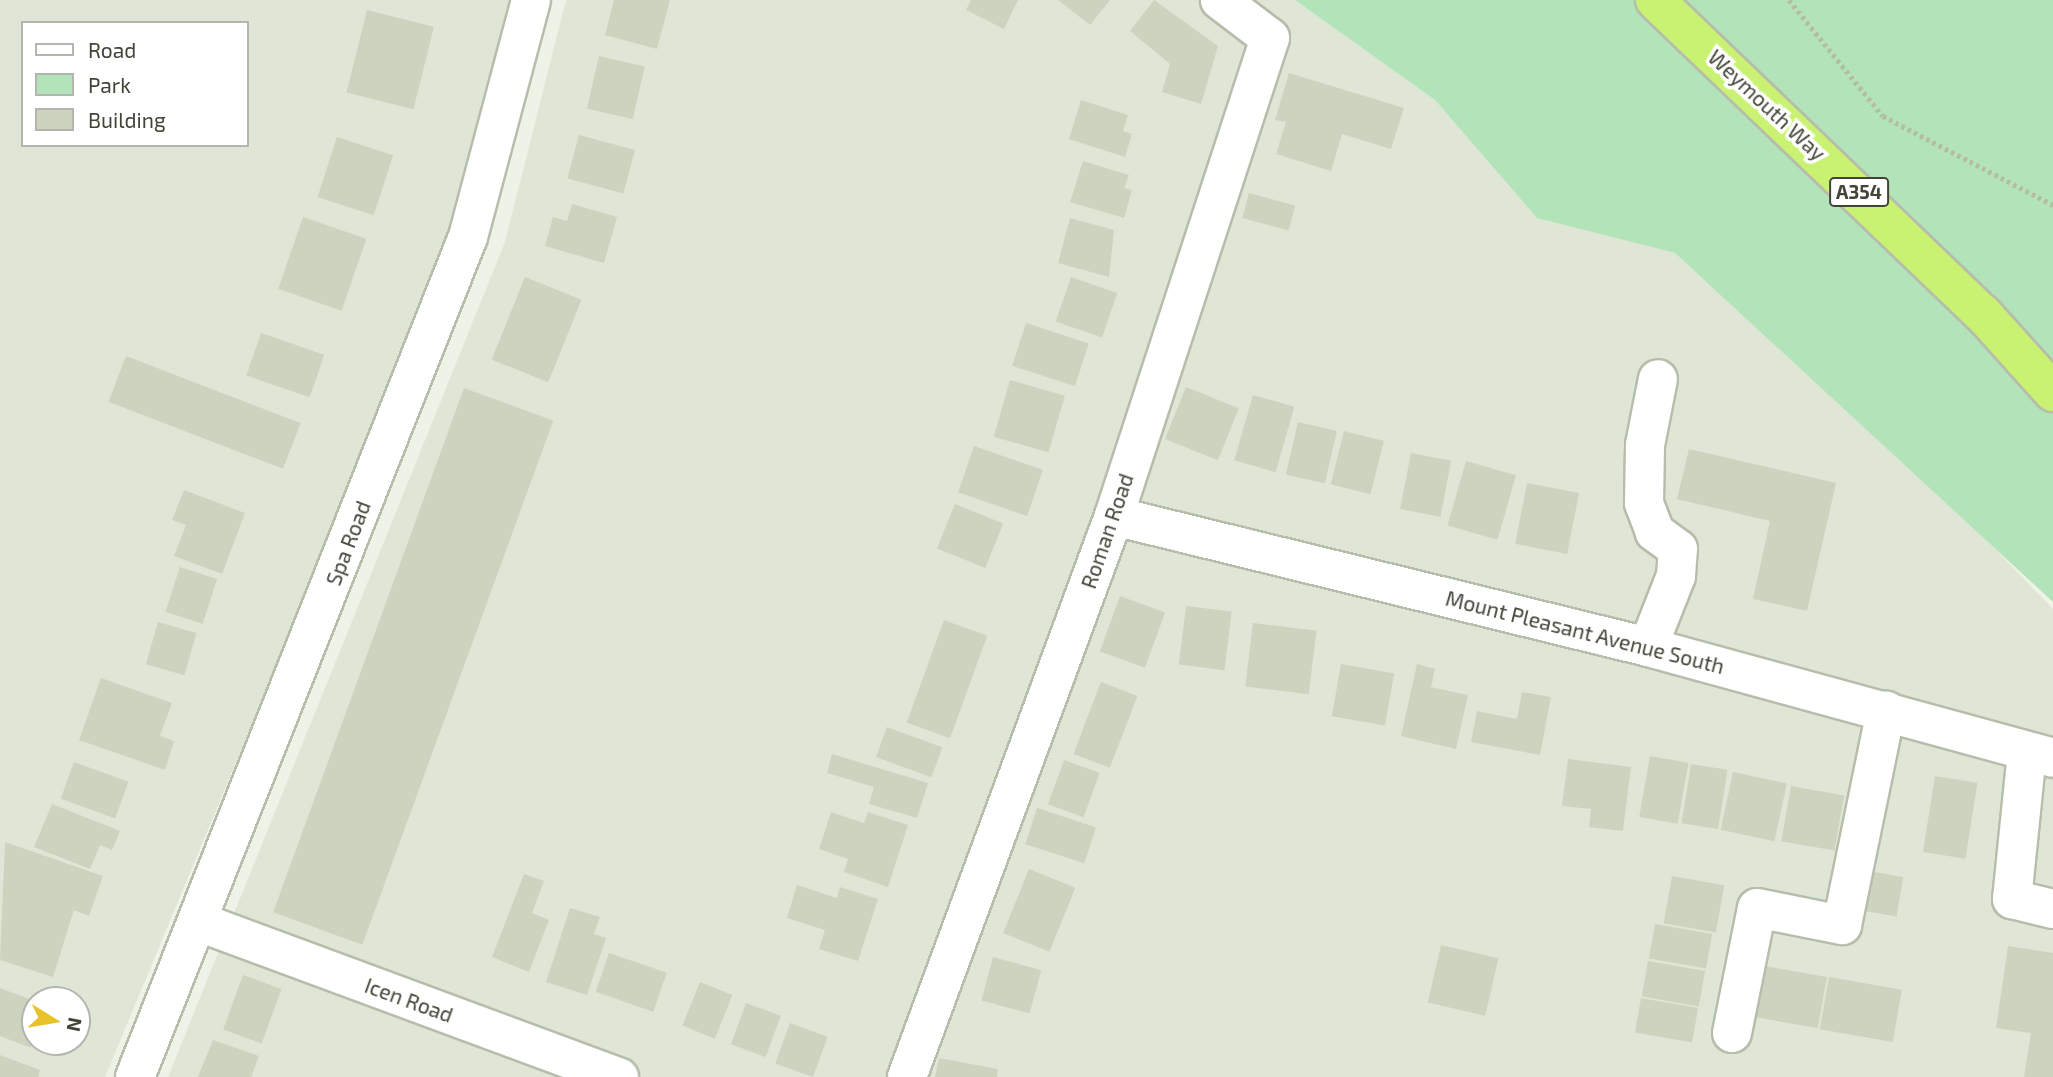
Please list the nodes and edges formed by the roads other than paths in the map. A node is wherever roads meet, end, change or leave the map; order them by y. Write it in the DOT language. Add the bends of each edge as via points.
graph roads {
  1 [pos="531,0"];
  2 [pos="1220,0"];
  3 [pos="1655,0"];
  4 [pos="1658,379"];
  5 [pos="2053,392"];
  6 [pos="1114,516"];
  7 [pos="1648,647"];
  8 [pos="1886,710"];
  9 [pos="2040,755"];
  10 [pos="2053,909"];
  11 [pos="199,922"];
  12 [pos="1732,1033"];
  13 [pos="135,1077"];
  14 [pos="619,1077"];
  15 [pos="907,1077"];
  1 -- 11 [label="street, Spa Road" via="468,237"];
  2 -- 6 [label="street, Roman Road" via="1270,38"];
  3 -- 5 [label="highway, Weymouth Way / A354" via="1983,314"];
  4 -- 7 [label="street" via="1645,445 1644,503 1655,532 1678,549 1676,576"];
  6 -- 7 [label="street, Mount Pleasant Avenue South"];
  6 -- 15 [label="street, Roman Road"];
  7 -- 8 [label="street, Mount Pleasant Avenue South"];
  8 -- 9 [label="street, Mount Pleasant Avenue South"];
  8 -- 12 [label="street" via="1842,925 1757,908"];
  9 -- 10 [label="street" via="2012,899"];
  11 -- 13 [label="street, Spa Road"];
  11 -- 14 [label="street, Icen Road"];
}
